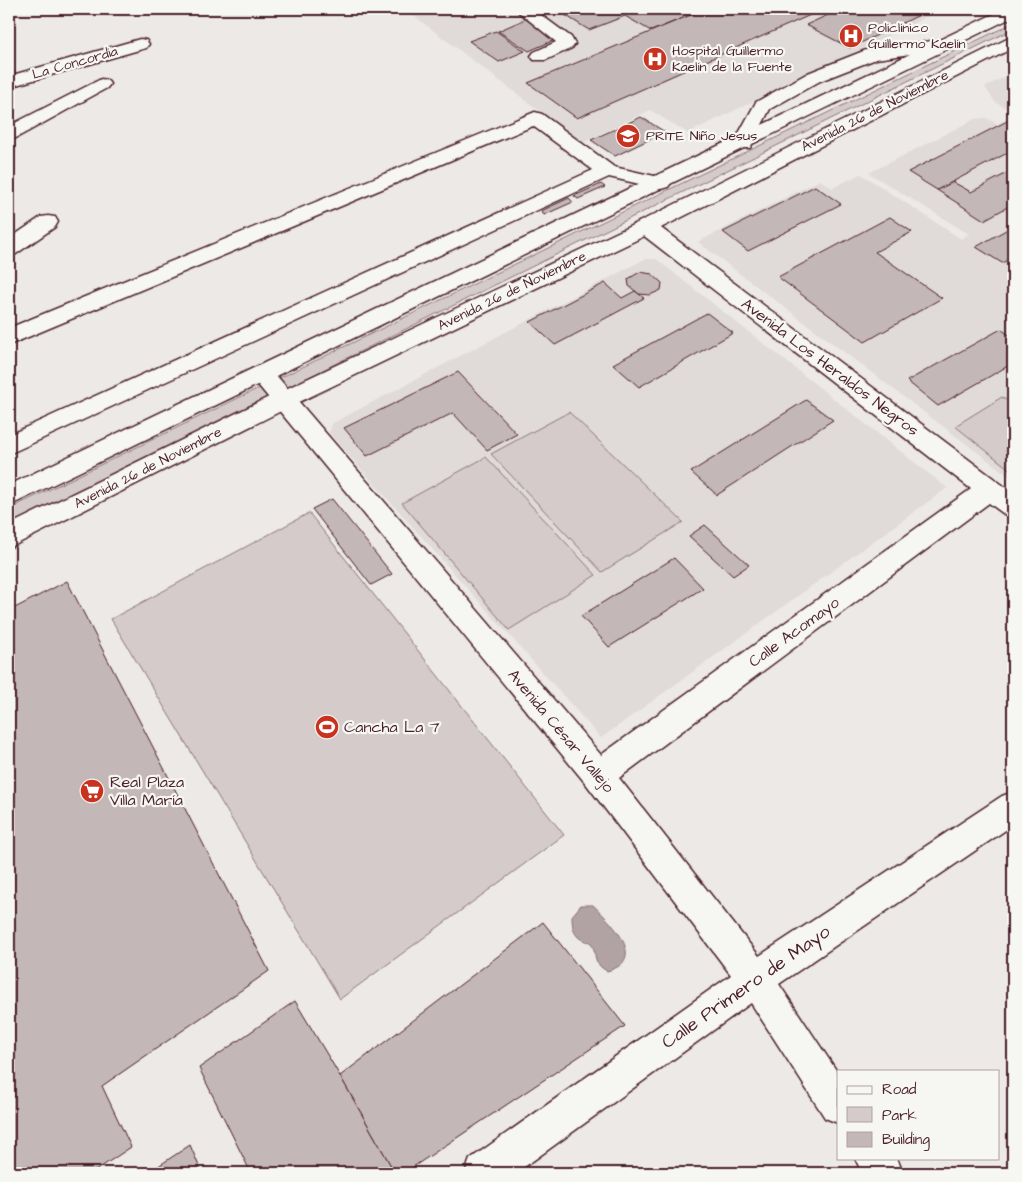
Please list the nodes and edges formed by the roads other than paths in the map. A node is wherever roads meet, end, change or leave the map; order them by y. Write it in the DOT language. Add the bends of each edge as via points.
graph roads {
  1 [pos="523,9"];
  2 [pos="1013,11"];
  3 [pos="1013,41"];
  4 [pos="140,44"];
  5 [pos="946,44"];
  6 [pos="540,56"];
  7 [pos="9,82"];
  8 [pos="101,84"];
  9 [pos="9,134"];
  10 [pos="742,144"];
  11 [pos="607,171"];
  12 [pos="661,183"];
  13 [pos="48,222"];
  14 [pos="646,227"];
  15 [pos="9,249"];
  16 [pos="9,337"];
  17 [pos="262,374"];
  18 [pos="284,400"];
  19 [pos="9,445"];
  20 [pos="989,489"];
  21 [pos="9,496"];
  22 [pos="1013,507"];
  23 [pos="9,537"];
  24 [pos="598,775"];
  25 [pos="1013,807"];
  26 [pos="755,979"];
  27 [pos="837,1103"];
  28 [pos="875,1160"];
  29 [pos="484,1173"];
  30 [pos="884,1173"];
  1 -- 6 [label="street" via="565,41 566,44"];
  2 -- 5 [label="street, Avenida 26 de Noviembre"];
  3 -- 14 [label="street, Avenida 26 de Noviembre"];
  4 -- 7 [label="street, La Concordia"];
  5 -- 10 [label="street, Avenida 26 de Noviembre"];
  5 -- 10 [label="street" via="872,54 814,76 764,106"];
  8 -- 9 [label="street"];
  10 -- 12 [label="street, Avenida 26 de Noviembre"];
  11 -- 12 [label="street"];
  11 -- 16 [label="street" via="535,118"];
  11 -- 19 [label="street"];
  12 -- 17 [label="street, Avenida 26 de Noviembre"];
  13 -- 15 [label="street"];
  14 -- 18 [label="street, Avenida 26 de Noviembre"];
  14 -- 20 [label="street, Avenida Los Heraldos Negros"];
  17 -- 18 [label="street, Avenida César Vallejo"];
  17 -- 21 [label="street, Avenida 26 de Noviembre"];
  18 -- 23 [label="street, Avenida 26 de Noviembre"];
  18 -- 24 [label="street, Avenida César Vallejo"];
  20 -- 22 [label="street, Avenida Los Heraldos Negros"];
  20 -- 24 [label="street, Calle Acomayo"];
  24 -- 26 [label="street, Avenida César Vallejo"];
  25 -- 26 [label="street, Calle Primero de Mayo"];
  26 -- 27 [label="street, Avenida César Vallejo"];
  26 -- 29 [label="street, Calle Primero de Mayo"];
  28 -- 30 [label="street"];
}
